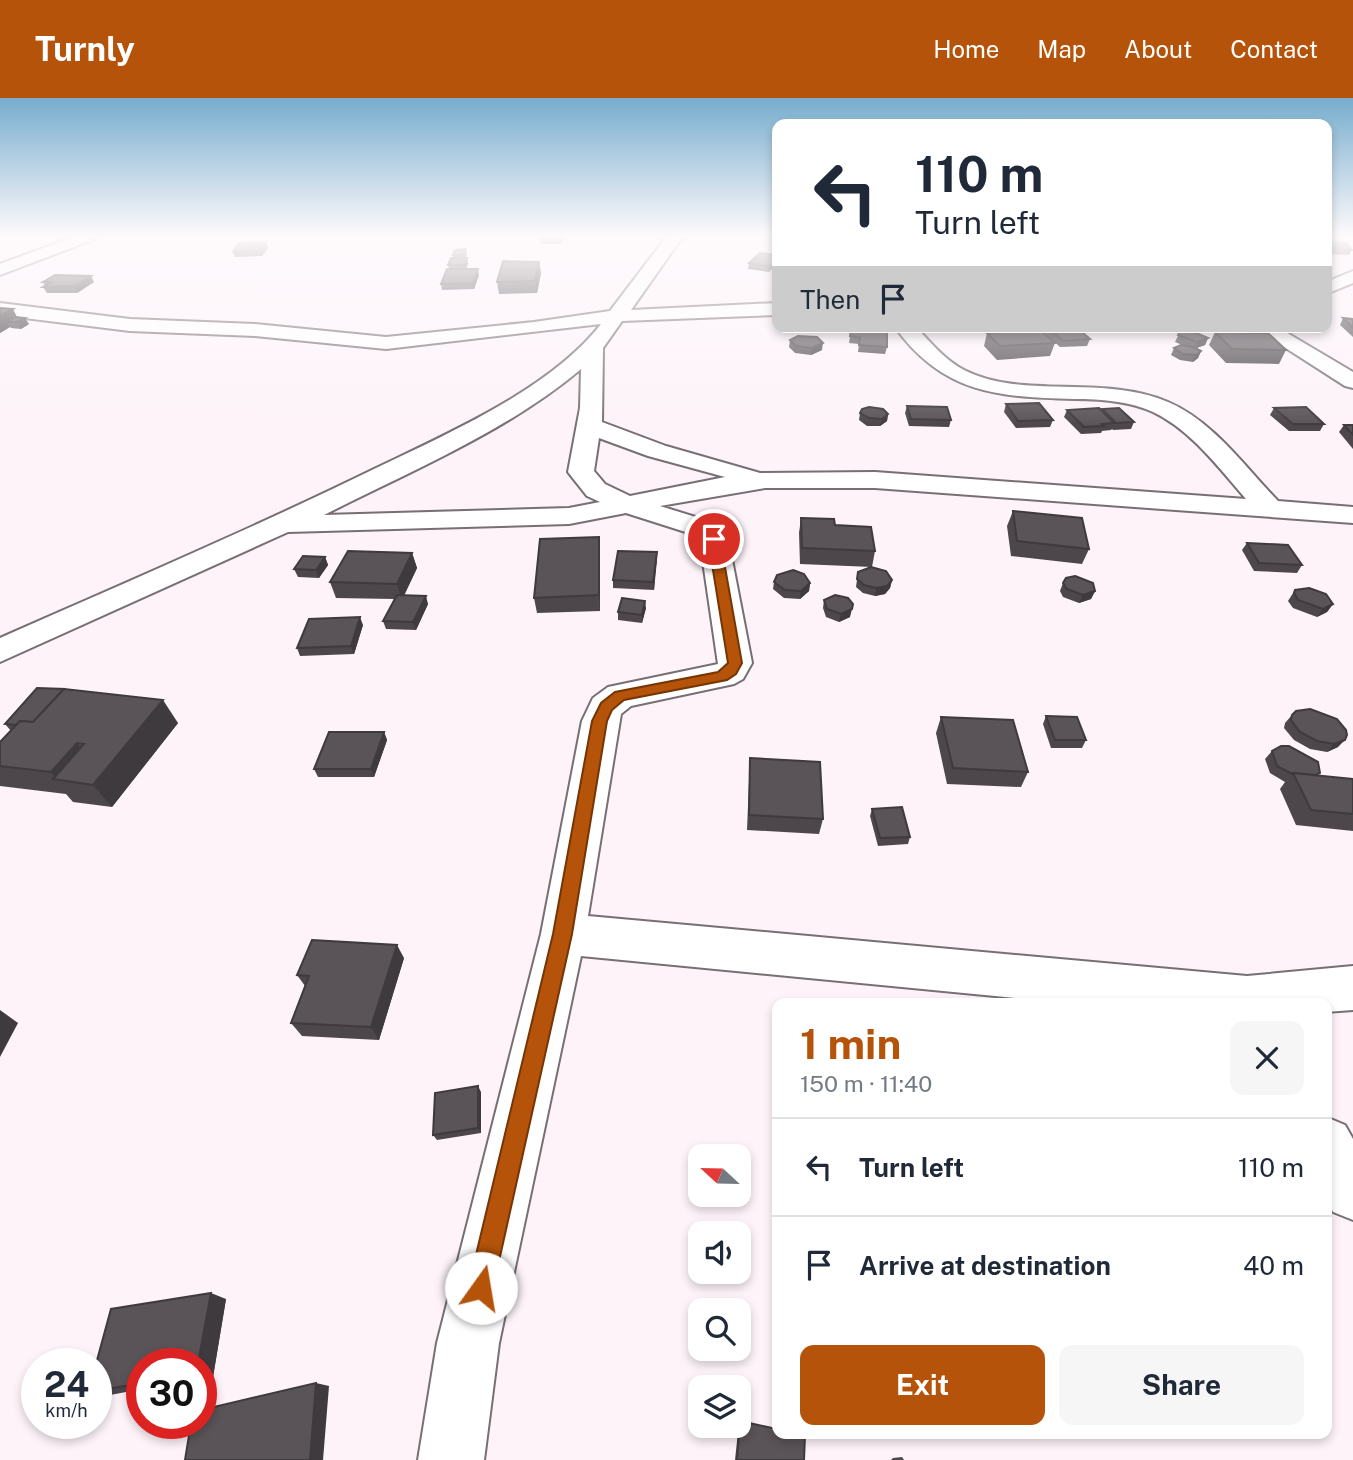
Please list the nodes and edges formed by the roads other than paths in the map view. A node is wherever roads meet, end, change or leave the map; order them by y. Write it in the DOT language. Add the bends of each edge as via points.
graph roads {
  1 [pos="625,300"];
  2 [pos="0,309"];
  3 [pos="772,310"];
  4 [pos="604,332"];
  5 [pos="911,333"];
  6 [pos="1273,333"];
  7 [pos="1353,382"];
  8 [pos="589,426"];
  9 [pos="765,480"];
  10 [pos="627,504"];
  11 [pos="1270,509"];
  12 [pos="1353,515"];
  13 [pos="283,524"];
  14 [pos="0,651"];
  15 [pos="563,934"];
  16 [pos="1353,988"];
  17 [pos="1217,998"];
  18 [pos="1272,998"];
  19 [pos="1332,1155"];
  20 [pos="1353,1192"];
  21 [pos="452,1460"];
  1 -- 4 [label="street"];
  2 -- 4 [label="street" via="130,325 255,330 386,343 534,328"];
  3 -- 4 [label="street"];
  4 -- 8 [label="street" via="589,366 593,385"];
  4 -- 13 [label="street" via="556,379 458,438"];
  5 -- 11 [label="street" via="935,359 974,382 1124,395 1161,408 1189,424"];
  6 -- 7 [label="street"];
  8 -- 9 [label="street" via="657,451"];
  8 -- 10 [label="street" via="581,472 596,490"];
  9 -- 10 [label="street"];
  9 -- 11 [label="street" via="875,480"];
  10 -- 13 [label="street" via="569,516"];
  10 -- 15 [label="street" via="705,529 714,539 735,663 722,676 620,696 606,707"];
  11 -- 12 [label="street"];
  13 -- 14 [label="street"];
  15 -- 17 [label="street"];
  15 -- 21 [label="street" via="468,1343"];
  16 -- 18 [label="street"];
  19 -- 20 [label="street"];
}
